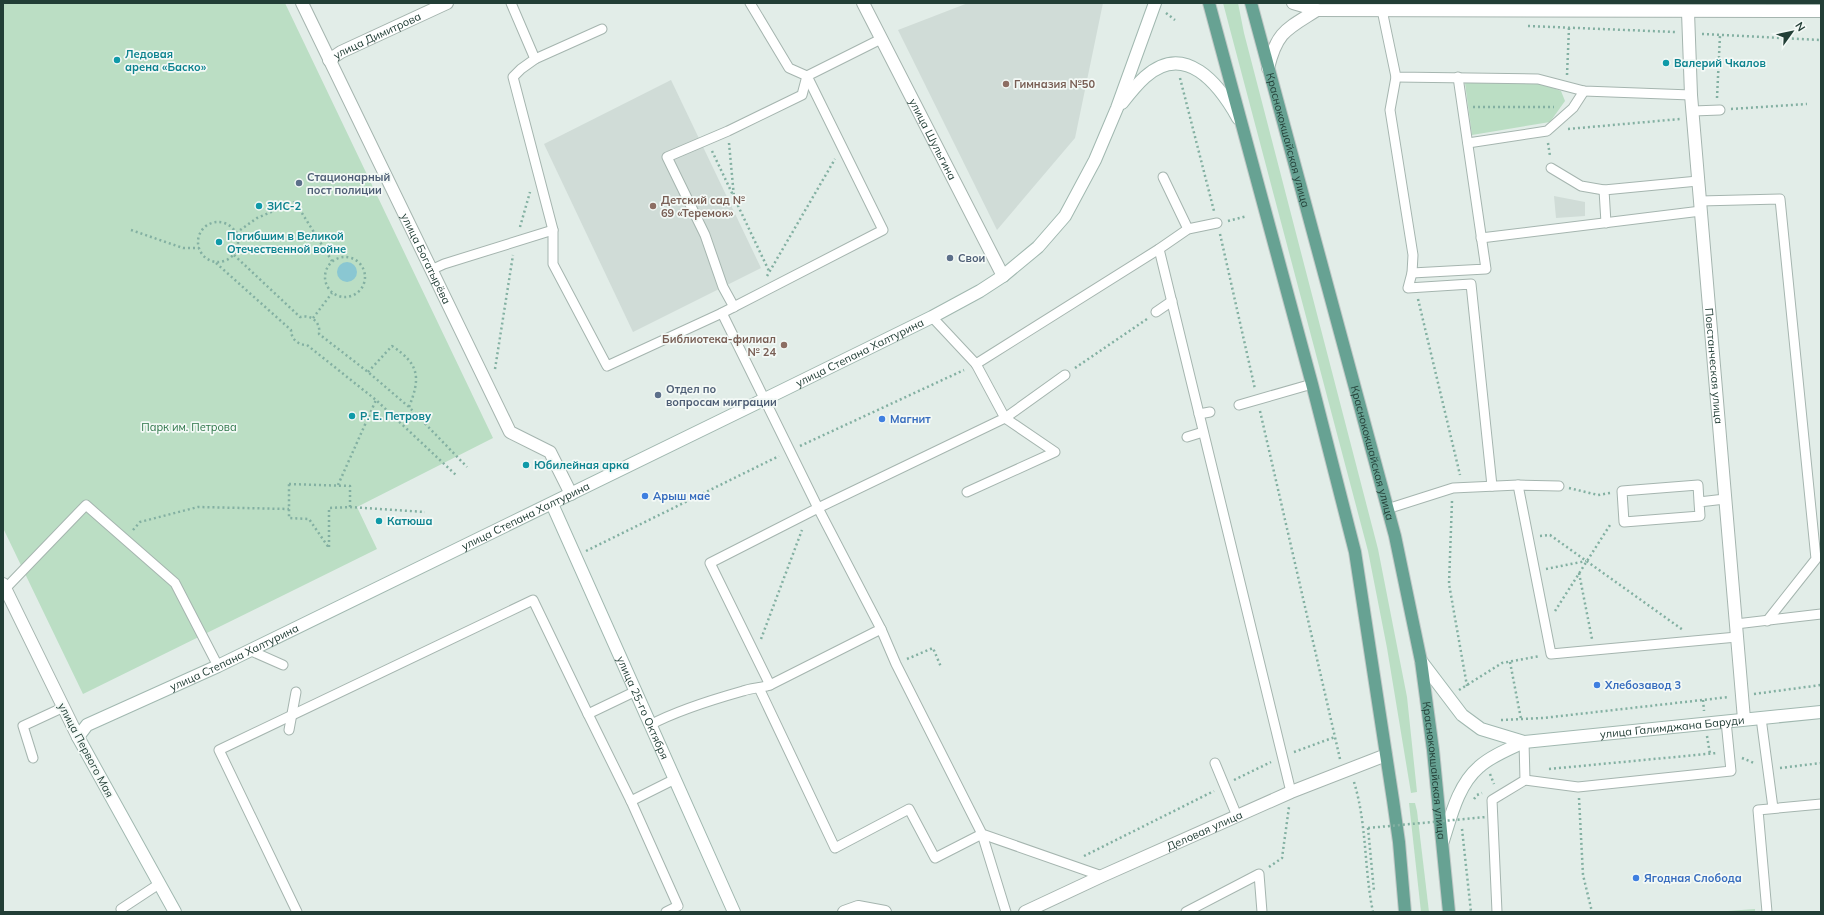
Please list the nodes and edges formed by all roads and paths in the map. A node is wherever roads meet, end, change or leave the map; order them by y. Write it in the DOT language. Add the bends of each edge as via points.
graph roads {
  1 [pos="302,3"];
  2 [pos="448,3"];
  3 [pos="511,3"];
  4 [pos="750,3"];
  5 [pos="863,3"];
  6 [pos="1155,3"];
  7 [pos="1251,3"];
  8 [pos="1293,3"];
  9 [pos="1210,5"];
  10 [pos="1439,7"];
  11 [pos="1531,7"];
  12 [pos="1657,7"];
  13 [pos="1318,10"];
  14 [pos="1382,10"];
  15 [pos="1821,11"];
  16 [pos="1688,12"];
  17 [pos="1522,26"];
  18 [pos="1568,28"];
  19 [pos="602,29"];
  20 [pos="1689,33"];
  21 [pos="1720,35"];
  22 [pos="881,39"];
  23 [pos="1821,40"];
  24 [pos="535,59"];
  25 [pos="328,60"];
  26 [pos="1268,68"];
  27 [pos="807,76"];
  28 [pos="1396,77"];
  29 [pos="1458,77"];
  30 [pos="1180,78"];
  31 [pos="1566,88"];
  32 [pos="1584,91"];
  33 [pos="1692,95"];
  34 [pos="1807,104"];
  35 [pos="1462,107"];
  36 [pos="1117,108"];
  37 [pos="1573,108"];
  38 [pos="1718,110"];
  39 [pos="1690,115"];
  40 [pos="1242,125"];
  41 [pos="728,131"];
  42 [pos="1547,131"];
  43 [pos="707,140"];
  44 [pos="1468,142"];
  45 [pos="842,146"];
  46 [pos="1551,168"];
  47 [pos="1163,177"];
  48 [pos="1698,181"];
  49 [pos="530,190"];
  50 [pos="1604,190"];
  51 [pos="735,200"];
  52 [pos="1701,206"];
  53 [pos="1247,216"];
  54 [pos="1217,223"];
  55 [pos="1606,223"];
  56 [pos="1188,229"];
  57 [pos="131,230"];
  58 [pos="553,230"];
  59 [pos="236,233"];
  60 [pos="1482,238"];
  61 [pos="515,242"];
  62 [pos="198,248"];
  63 [pos="1159,249"];
  64 [pos="234,255"];
  65 [pos="332,261"];
  66 [pos="216,263"];
  67 [pos="431,270"];
  68 [pos="769,272"];
  69 [pos="1412,274"];
  70 [pos="1003,276"];
  71 [pos="332,293"];
  72 [pos="755,296"];
  73 [pos="1172,301"];
  74 [pos="734,307"];
  75 [pos="1156,312"];
  76 [pos="722,313"];
  77 [pos="932,317"];
  78 [pos="313,318"];
  79 [pos="976,364"];
  80 [pos="495,370"];
  81 [pos="368,372"];
  82 [pos="1065,375"];
  83 [pos="1312,384"];
  84 [pos="765,399"];
  85 [pos="376,400"];
  86 [pos="1257,400"];
  87 [pos="1239,405"];
  88 [pos="409,406"];
  89 [pos="1210,412"];
  90 [pos="1199,414"];
  91 [pos="1005,418"];
  92 [pos="1204,432"];
  93 [pos="1187,437"];
  94 [pos="467,467"];
  95 [pos="457,476"];
  96 [pos="338,485"];
  97 [pos="1518,485"];
  98 [pos="1492,486"];
  99 [pos="1559,486"];
  100 [pos="1622,491"];
  101 [pos="967,492"];
  102 [pos="571,494"];
  103 [pos="1725,499"];
  104 [pos="1699,502"];
  105 [pos="552,504"];
  106 [pos="350,507"];
  107 [pos="818,508"];
  108 [pos="289,509"];
  109 [pos="1387,509"];
  110 [pos="425,512"];
  111 [pos="809,513"];
  112 [pos="1624,522"];
  113 [pos="1528,536"];
  114 [pos="124,539"];
  115 [pos="1587,561"];
  116 [pos="1535,571"];
  117 [pos="1579,573"];
  118 [pos="4,587"];
  119 [pos="1821,614"];
  120 [pos="1767,621"];
  121 [pos="1736,624"];
  122 [pos="1546,625"];
  123 [pos="881,629"];
  124 [pos="1737,637"];
  125 [pos="1698,641"];
  126 [pos="249,650"];
  127 [pos="1594,650"];
  128 [pos="1551,654"];
  129 [pos="755,656"];
  130 [pos="1421,661"];
  131 [pos="1510,662"];
  132 [pos="896,664"];
  133 [pos="283,665"];
  134 [pos="218,666"];
  135 [pos="941,667"];
  136 [pos="770,685"];
  137 [pos="1821,685"];
  138 [pos="759,688"];
  139 [pos="636,691"];
  140 [pos="1458,691"];
  141 [pos="296,692"];
  142 [pos="1742,696"];
  143 [pos="64,707"];
  144 [pos="1821,712"];
  145 [pos="588,714"];
  146 [pos="291,716"];
  147 [pos="1761,718"];
  148 [pos="1521,719"];
  149 [pos="1744,719"];
  150 [pos="1499,720"];
  151 [pos="1726,721"];
  152 [pos="650,725"];
  153 [pos="289,730"];
  154 [pos="78,737"];
  155 [pos="1334,737"];
  156 [pos="1524,742"];
  157 [pos="1282,756"];
  158 [pos="1386,756"];
  159 [pos="32,758"];
  160 [pos="1215,763"];
  161 [pos="1565,767"];
  162 [pos="1345,768"];
  163 [pos="675,779"];
  164 [pos="1525,780"];
  165 [pos="1224,785"];
  166 [pos="1578,787"];
  167 [pos="1291,792"];
  168 [pos="631,801"];
  169 [pos="1821,804"];
  170 [pos="1774,808"];
  171 [pos="1237,816"];
  172 [pos="1486,817"];
  173 [pos="1462,822"];
  174 [pos="982,834"];
  175 [pos="1443,841"];
  176 [pos="1068,864"];
  177 [pos="1259,874"];
  178 [pos="1102,876"];
  179 [pos="159,884"];
  180 [pos="1374,891"];
  181 [pos="1045,908"];
  182 [pos="122,912"];
  183 [pos="175,912"];
  184 [pos="297,912"];
  185 [pos="666,912"];
  186 [pos="734,912"];
  187 [pos="844,912"];
  188 [pos="885,912"];
  189 [pos="1006,912"];
  190 [pos="1025,912"];
  191 [pos="1186,912"];
  192 [pos="1262,912"];
  193 [pos="1373,912"];
  194 [pos="1405,912"];
  195 [pos="1449,912"];
  196 [pos="1470,912"];
  197 [pos="1497,912"];
  198 [pos="1592,912"];
  199 [pos="1767,912"];
  1 -- 25 [label="street, улица Богатырёва"];
  2 -- 25 [label="street, улица Димитрова"];
  3 -- 24 [label="lane"];
  4 -- 27 [label="lane" via="789,68"];
  5 -- 22 [label="street, улица Шульгина"];
  6 -- 36 [label="street, улица Степана Халтурина"];
  7 -- 26 [label="main road, Краснококшайская улица"];
  8 -- 13 [label="street"];
  9 -- 40 [label="main road"];
  10 -- 11 [label="street"];
  10 -- 14 [label="street"];
  11 -- 12 [label="street"];
  12 -- 16 [label="street"];
  13 -- 14 [label="street"];
  13 -- 26 [label="street" via="1279,37"];
  14 -- 28 [label="lane"];
  15 -- 16 [label="street"];
  16 -- 20 [label="street, Повстанческая улица"];
  17 -- 18 [label="path"];
  18 -- 20 [label="path"];
  18 -- 31 [label="path"];
  19 -- 24 [label="lane"];
  20 -- 21 [label="path"];
  20 -- 33 [label="street, Повстанческая улица"];
  21 -- 23 [label="path"];
  21 -- 38 [label="path"];
  22 -- 27 [label="lane"];
  22 -- 70 [label="street, улица Шульгина"];
  24 -- 58 [label="lane" via="513,77"];
  25 -- 67 [label="street, улица Богатырёва"];
  26 -- 109 [label="main road, Краснококшайская улица"];
  27 -- 41 [label="lane" via="802,95"];
  27 -- 45 [label="lane"];
  28 -- 29 [label="lane"];
  28 -- 69 [label="lane" via="1390,110 1413,256"];
  29 -- 31 [label="lane" via="1538,79"];
  29 -- 35 [label="lane"];
  30 -- 54 [label="path"];
  31 -- 32 [label="lane"];
  32 -- 33 [label="lane"];
  32 -- 37 [label="lane"];
  33 -- 39 [label="street, Повстанческая улица"];
  34 -- 38 [label="path"];
  35 -- 37 [label="path"];
  35 -- 44 [label="lane"];
  36 -- 40 [label="street, улица Степана Халтурина" via="1145,77 1162,66 1188,64 1202,72 1230,104"];
  36 -- 70 [label="street, улица Степана Халтурина" via="1065,216 1038,247"];
  37 -- 42 [label="lane"];
  38 -- 39 [label="lane"];
  39 -- 42 [label="path"];
  39 -- 48 [label="street, Повстанческая улица"];
  40 -- 83 [label="main road"];
  41 -- 43 [label="lane"];
  41 -- 51 [label="path"];
  42 -- 44 [label="lane"];
  42 -- 46 [label="path"];
  43 -- 51 [label="path"];
  43 -- 74 [label="lane" via="667,157 705,235 723,287"];
  44 -- 60 [label="lane"];
  45 -- 68 [label="path"];
  45 -- 72 [label="lane" via="883,230"];
  46 -- 50 [label="lane" via="1581,186"];
  47 -- 56 [label="lane"];
  48 -- 50 [label="lane"];
  48 -- 52 [label="street, Повстанческая улица"];
  49 -- 61 [label="path"];
  50 -- 55 [label="lane"];
  51 -- 68 [label="path"];
  52 -- 55 [label="lane"];
  52 -- 103 [label="street, Повстанческая улица"];
  52 -- 120 [label="lane" via="1780,199 1816,559"];
  53 -- 54 [label="path"];
  54 -- 56 [label="lane"];
  54 -- 86 [label="path"];
  55 -- 60 [label="lane"];
  56 -- 63 [label="lane"];
  57 -- 62 [label="path" via="183,248"];
  58 -- 61 [label="lane"];
  58 -- 76 [label="lane" via="553,264 607,366"];
  59 -- 62 [label="path" via="228,224 212,223 200,233"];
  59 -- 64 [label="path" via="238,244"];
  59 -- 65 [label="path" via="257,218 295,202"];
  60 -- 69 [label="lane" via="1486,269"];
  61 -- 67 [label="lane"];
  61 -- 80 [label="path"];
  62 -- 66 [label="path" via="205,258"];
  63 -- 73 [label="lane"];
  63 -- 79 [label="lane"];
  64 -- 66 [label="path" via="228,260"];
  64 -- 78 [label="path" via="300,317"];
  65 -- 71 [label="path" via="325,275"];
  65 -- 71 [label="path" via="343,257 354,259 363,267 366,279 355,295 343,297"];
  66 -- 85 [label="path" via="291,330 295,341 307,345"];
  67 -- 102 [label="street, улица Богатырёва" via="510,432 550,452"];
  68 -- 72 [label="path"];
  69 -- 98 [label="lane" via="1408,288 1471,284"];
  70 -- 77 [label="street, улица Степана Халтурина"];
  71 -- 78 [label="path"];
  72 -- 74 [label="lane"];
  73 -- 75 [label="lane"];
  73 -- 90 [label="lane"];
  74 -- 76 [label="lane"];
  75 -- 82 [label="path"];
  76 -- 84 [label="lane"];
  77 -- 79 [label="lane"];
  77 -- 84 [label="street, улица Степана Халтурина"];
  78 -- 81 [label="path" via="318,325 319,334"];
  79 -- 91 [label="lane"];
  81 -- 88 [label="path"];
  81 -- 88 [label="path" via="392,346 398,350 416,371 414,393"];
  82 -- 91 [label="lane"];
  83 -- 86 [label="lane"];
  83 -- 158 [label="main road" via="1356,552"];
  84 -- 102 [label="street, улица Степана Халтурина"];
  84 -- 107 [label="lane"];
  85 -- 95 [label="path"];
  85 -- 96 [label="path"];
  86 -- 87 [label="lane"];
  86 -- 155 [label="path"];
  88 -- 94 [label="path"];
  89 -- 90 [label="lane"];
  90 -- 92 [label="lane"];
  91 -- 101 [label="lane" via="1055,452"];
  91 -- 107 [label="lane"];
  92 -- 93 [label="lane"];
  92 -- 157 [label="lane"];
  96 -- 106 [label="path" via="350,486"];
  96 -- 108 [label="path" via="289,484"];
  97 -- 98 [label="lane"];
  97 -- 99 [label="lane"];
  97 -- 113 [label="lane"];
  98 -- 109 [label="lane" via="1453,488"];
  99 -- 100 [label="path" via="1598,495"];
  100 -- 104 [label="lane" via="1698,485"];
  100 -- 112 [label="lane"];
  102 -- 105 [label="street, улица Степана Халтурина"];
  103 -- 104 [label="lane"];
  103 -- 121 [label="street, Повстанческая улица"];
  104 -- 112 [label="lane" via="1700,516"];
  105 -- 126 [label="street, улица Степана Халтурина"];
  105 -- 139 [label="street, улица 25-го Октября"];
  106 -- 108 [label="path" via="329,508 329,548 308,519 289,518"];
  106 -- 110 [label="path"];
  107 -- 111 [label="lane"];
  107 -- 123 [label="lane"];
  108 -- 114 [label="path" via="198,507 140,522"];
  109 -- 130 [label="main road, Краснококшайская улица"];
  111 -- 129 [label="path"];
  111 -- 129 [label="lane" via="710,563"];
  112 -- 115 [label="path" via="1610,525"];
  113 -- 115 [label="path" via="1550,535"];
  113 -- 116 [label="lane"];
  114 -- 118 [label="lane" via="86,505"];
  114 -- 134 [label="lane" via="175,583"];
  115 -- 116 [label="path"];
  115 -- 117 [label="path"];
  115 -- 125 [label="path"];
  116 -- 122 [label="lane"];
  117 -- 122 [label="path"];
  117 -- 127 [label="path"];
  118 -- 143 [label="street, улица Первого Мая"];
  119 -- 120 [label="lane"];
  120 -- 121 [label="lane"];
  121 -- 124 [label="street, Повстанческая улица"];
  122 -- 128 [label="lane"];
  123 -- 132 [label="lane"];
  123 -- 136 [label="lane"];
  124 -- 125 [label="lane"];
  124 -- 142 [label="street, Повстанческая улица"];
  125 -- 127 [label="lane"];
  126 -- 133 [label="lane"];
  126 -- 134 [label="street, улица Степана Халтурина"];
  127 -- 128 [label="lane"];
  128 -- 131 [label="path"];
  129 -- 136 [label="lane"];
  130 -- 156 [label="street, улица Галимджана Баруди" via="1462,716 1481,729"];
  130 -- 175 [label="main road, Краснококшайская улица"];
  131 -- 140 [label="path" via="1502,663"];
  131 -- 148 [label="path"];
  132 -- 135 [label="path" via="933,648"];
  132 -- 174 [label="lane"];
  134 -- 154 [label="street, улица Степана Халтурина" via="96,720"];
  136 -- 138 [label="lane"];
  137 -- 142 [label="path"];
  138 -- 152 [label="lane" via="737,692 664,717"];
  138 -- 174 [label="lane" via="835,848 909,809 936,858"];
  139 -- 145 [label="lane"];
  139 -- 152 [label="street, улица 25-го Октября"];
  141 -- 146 [label="lane"];
  142 -- 148 [label="path"];
  142 -- 149 [label="street, Повстанческая улица"];
  143 -- 154 [label="street, улица Первого Мая"];
  143 -- 159 [label="lane" via="23,726"];
  144 -- 147 [label="street, улица Галимджана Баруди"];
  145 -- 146 [label="lane" via="533,600"];
  145 -- 168 [label="lane"];
  146 -- 153 [label="lane"];
  146 -- 184 [label="lane" via="220,750"];
  147 -- 149 [label="street, улица Галимджана Баруди"];
  147 -- 170 [label="lane"];
  148 -- 150 [label="path"];
  149 -- 151 [label="street, улица Галимджана Баруди"];
  151 -- 156 [label="street, улица Галимджана Баруди"];
  151 -- 166 [label="lane" via="1731,771"];
  152 -- 163 [label="street, улица 25-го Октября"];
  154 -- 179 [label="street, улица Первого Мая"];
  155 -- 157 [label="path"];
  155 -- 162 [label="path"];
  156 -- 164 [label="lane"];
  156 -- 175 [label="street, улица Галимджана Баруди" via="1497,755 1479,767 1468,779 1459,794"];
  157 -- 165 [label="path"];
  157 -- 167 [label="lane"];
  158 -- 162 [label="street, Деловая улица"];
  158 -- 194 [label="main road" via="1399,842"];
  160 -- 165 [label="lane"];
  161 -- 166 [label="path"];
  162 -- 167 [label="street, Деловая улица"];
  162 -- 193 [label="path" via="1360,803"];
  163 -- 168 [label="lane"];
  163 -- 186 [label="street, улица 25-го Октября"];
  164 -- 166 [label="lane"];
  164 -- 197 [label="lane" via="1492,800"];
  165 -- 171 [label="lane"];
  165 -- 176 [label="path"];
  166 -- 198 [label="path" via="1583,875"];
  167 -- 171 [label="street, Деловая улица"];
  167 -- 177 [label="path" via="1282,858"];
  168 -- 185 [label="lane" via="678,906"];
  169 -- 170 [label="lane"];
  170 -- 199 [label="lane" via="1758,810"];
  171 -- 178 [label="street, Деловая улица"];
  172 -- 180 [label="path, bridge" via="1368,828"];
  173 -- 196 [label="path"];
  174 -- 176 [label="lane"];
  174 -- 189 [label="lane"];
  175 -- 195 [label="main road, Краснококшайская улица"];
  176 -- 178 [label="lane"];
  177 -- 191 [label="lane"];
  177 -- 192 [label="lane"];
  178 -- 181 [label="street, Деловая улица"];
  179 -- 182 [label="lane" via="121,909"];
  179 -- 183 [label="street, улица Первого Мая"];
  181 -- 190 [label="street, Деловая улица"];
  187 -- 188 [label="street" via="858,908"];
}
